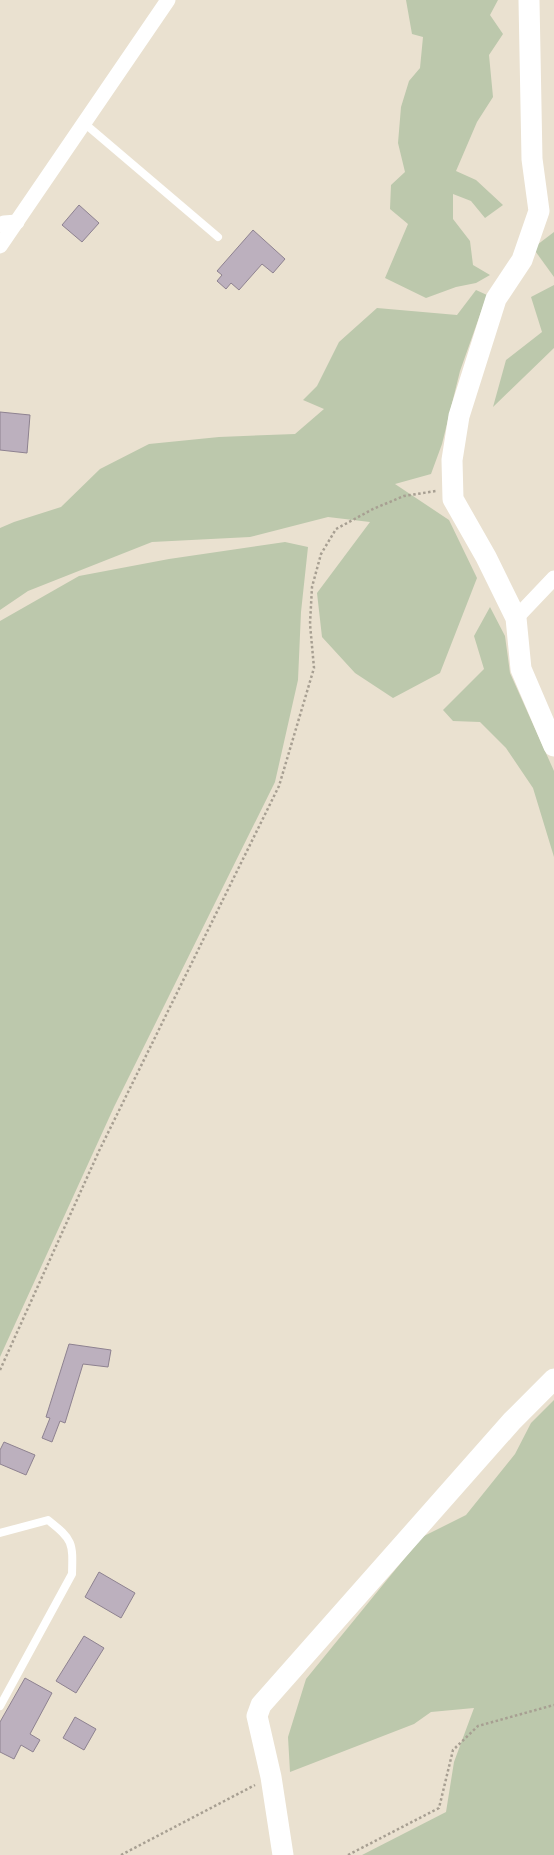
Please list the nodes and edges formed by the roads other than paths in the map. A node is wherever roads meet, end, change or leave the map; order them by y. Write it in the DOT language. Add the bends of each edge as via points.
graph roads {
  1 [pos="168,0"];
  2 [pos="529,0"];
  3 [pos="84,123"];
  4 [pos="17,222"];
  5 [pos="0,226"];
  6 [pos="218,236"];
  7 [pos="0,246"];
  8 [pos="554,578"];
  9 [pos="516,618"];
  10 [pos="554,746"];
  11 [pos="554,1379"];
  12 [pos="0,1534"];
  13 [pos="0,1706"];
  14 [pos="283,1855"];
  1 -- 3 [label="street"];
  2 -- 9 [label="street" via="532,159 539,211 522,260 496,299 459,416 452,460 453,499"];
  3 -- 4 [label="street"];
  3 -- 6 [label="lane"];
  4 -- 5 [label="street" via="4,222"];
  4 -- 7 [label="street"];
  8 -- 9 [label="street"];
  9 -- 10 [label="street" via="521,668"];
  11 -- 14 [label="street" via="512,1420 261,1705 257,1716 271,1777"];
  12 -- 13 [label="lane" via="48,1520 66,1534 73,1550 72,1574"];
}
